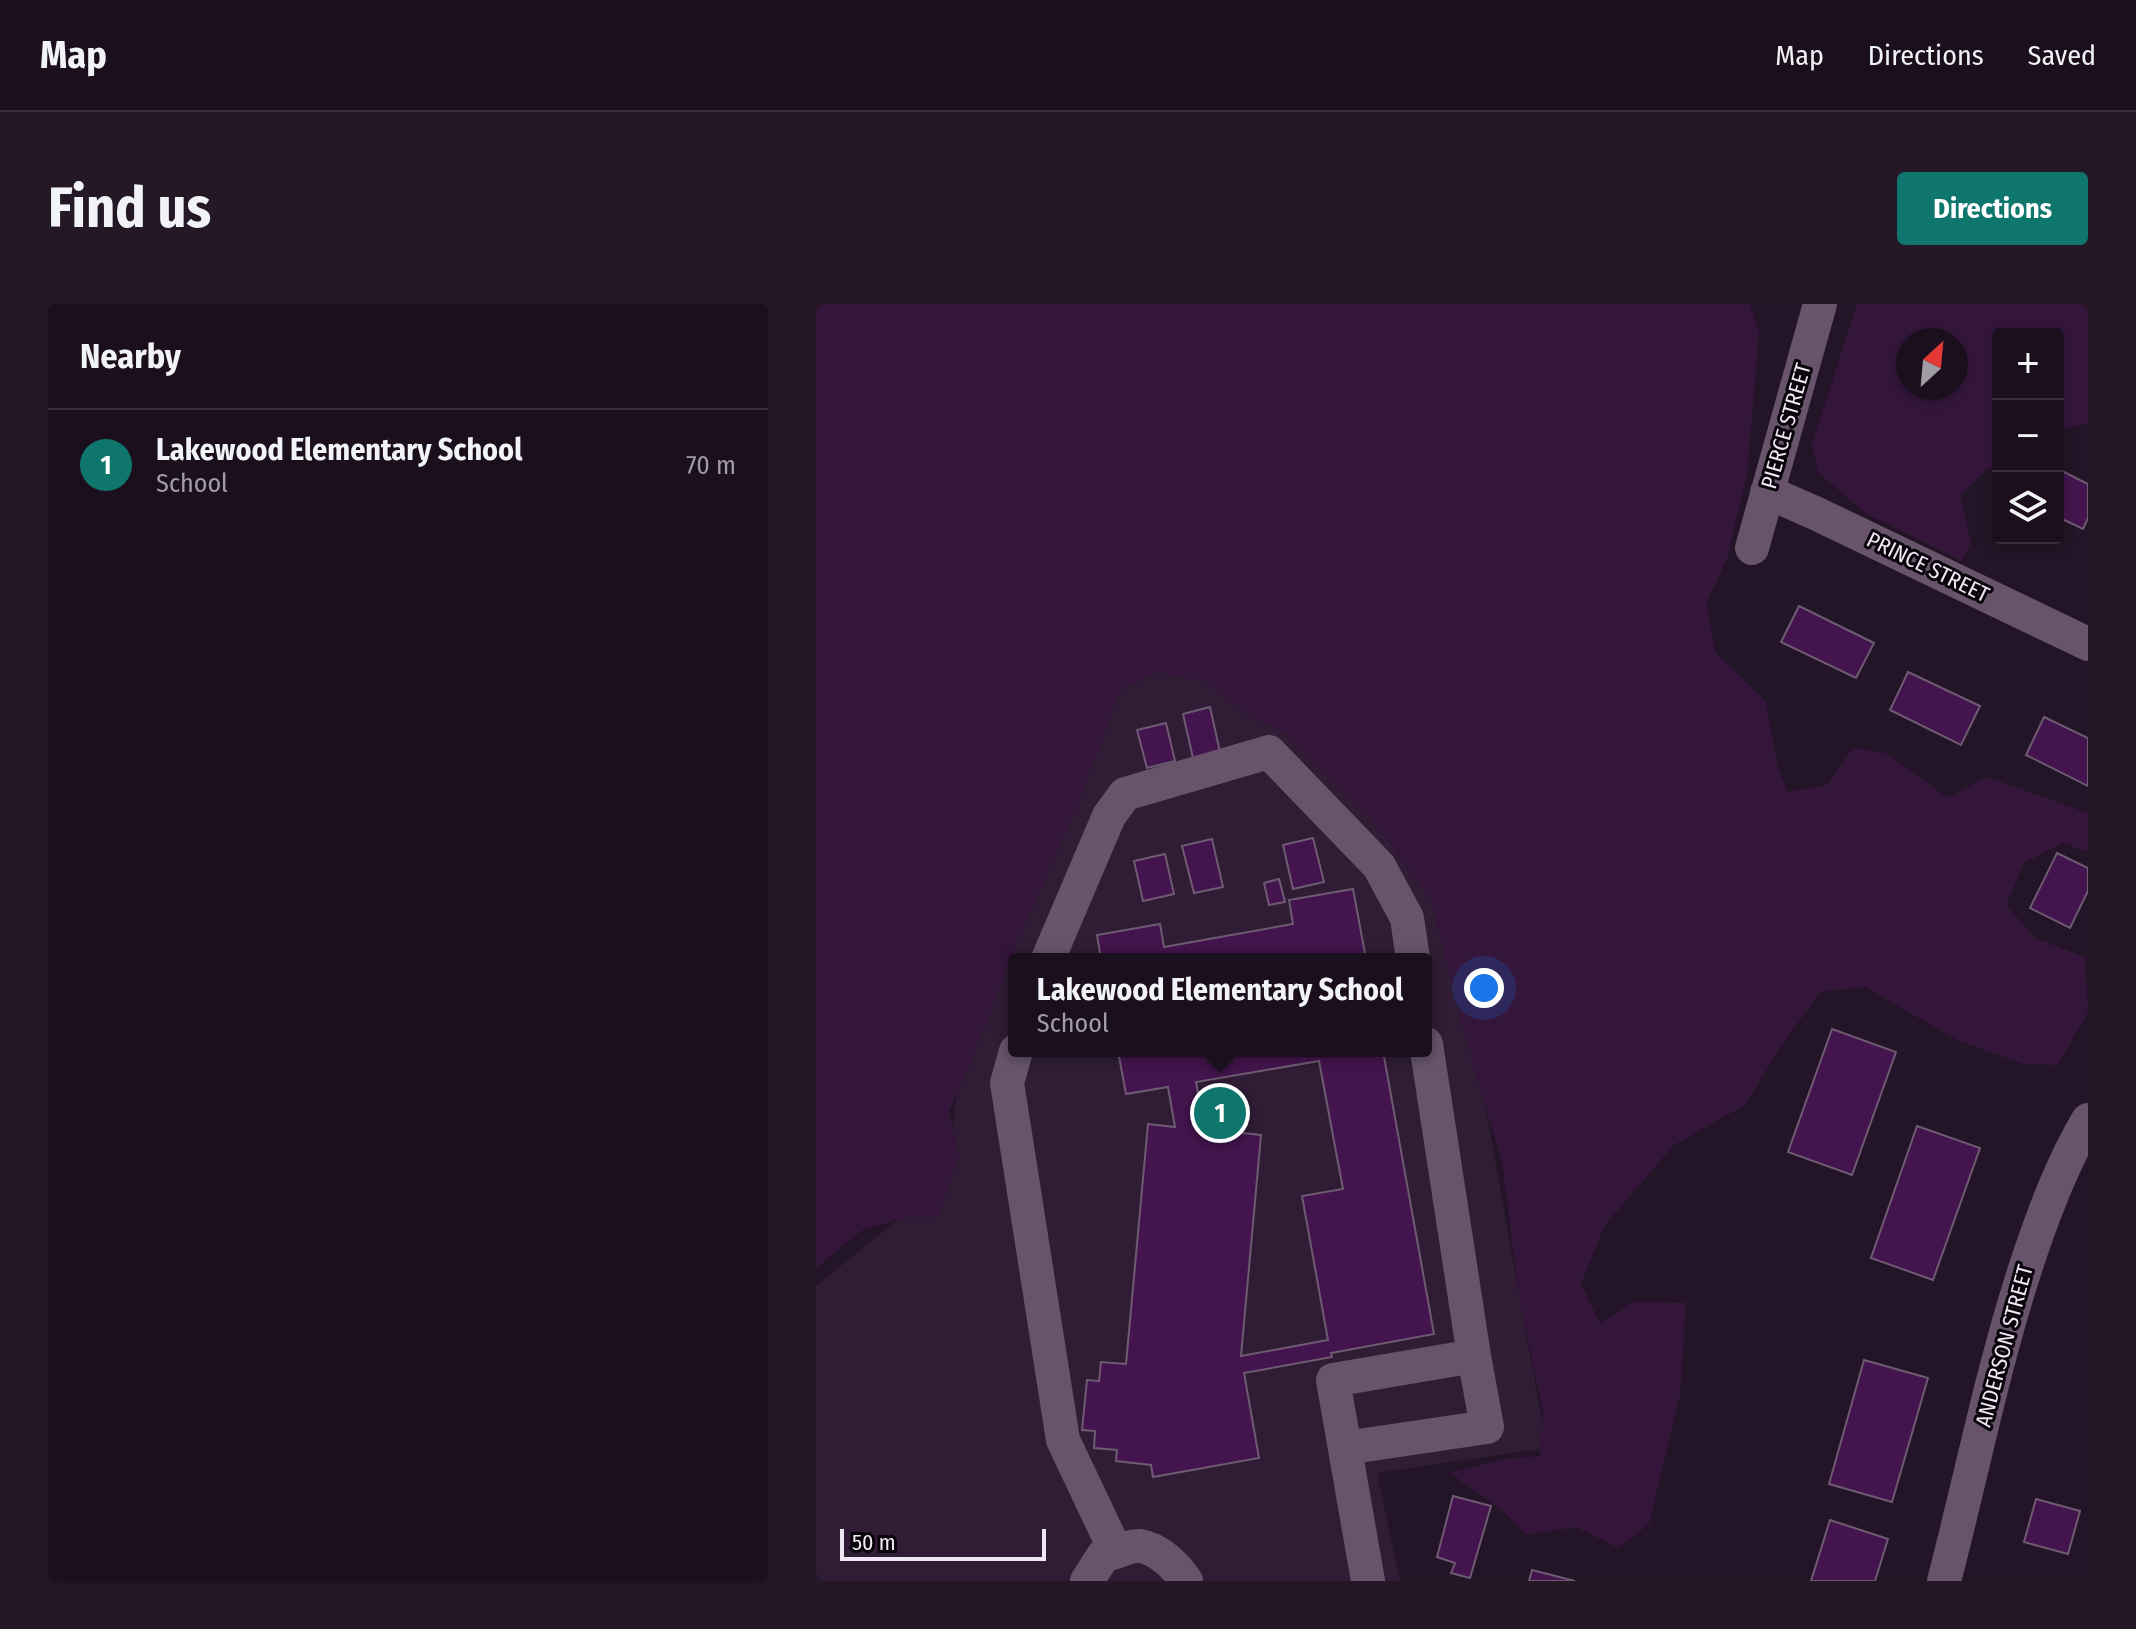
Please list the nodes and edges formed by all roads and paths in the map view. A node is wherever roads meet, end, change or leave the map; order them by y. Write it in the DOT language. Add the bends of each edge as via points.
graph roads {
  1 [pos="1820,304"];
  2 [pos="1767,492"];
  3 [pos="1752,548"];
  4 [pos="2088,644"];
  5 [pos="1051,953"];
  6 [pos="1412,953"];
  7 [pos="1014,1057"];
  8 [pos="1428,1057"];
  9 [pos="2088,1120"];
  10 [pos="1474,1356"];
  11 [pos="1345,1448"];
  12 [pos="1116,1552"];
  13 [pos="1087,1581"];
  14 [pos="1186,1581"];
  15 [pos="1368,1581"];
  16 [pos="1944,1581"];
  1 -- 2 [label="street, PIERCE STREET"];
  2 -- 3 [label="street, PIERCE STREET"];
  2 -- 4 [label="street, PRINCE STREET"];
  5 -- 6 [label="street" via="1109,816 1125,794 1269,752 1379,866 1407,918"];
  7 -- 12 [label="street" via="1007,1083 1063,1440"];
  8 -- 10 [label="street"];
  9 -- 16 [label="street, ANDERSON STREET" via="2061,1171 2008,1319"];
  10 -- 11 [label="street" via="1333,1380"];
  10 -- 11 [label="street" via="1487,1427"];
  11 -- 15 [label="street"];
  12 -- 13 [label="street" via="1103,1556"];
  12 -- 14 [label="street" via="1139,1546 1156,1552"];
}
